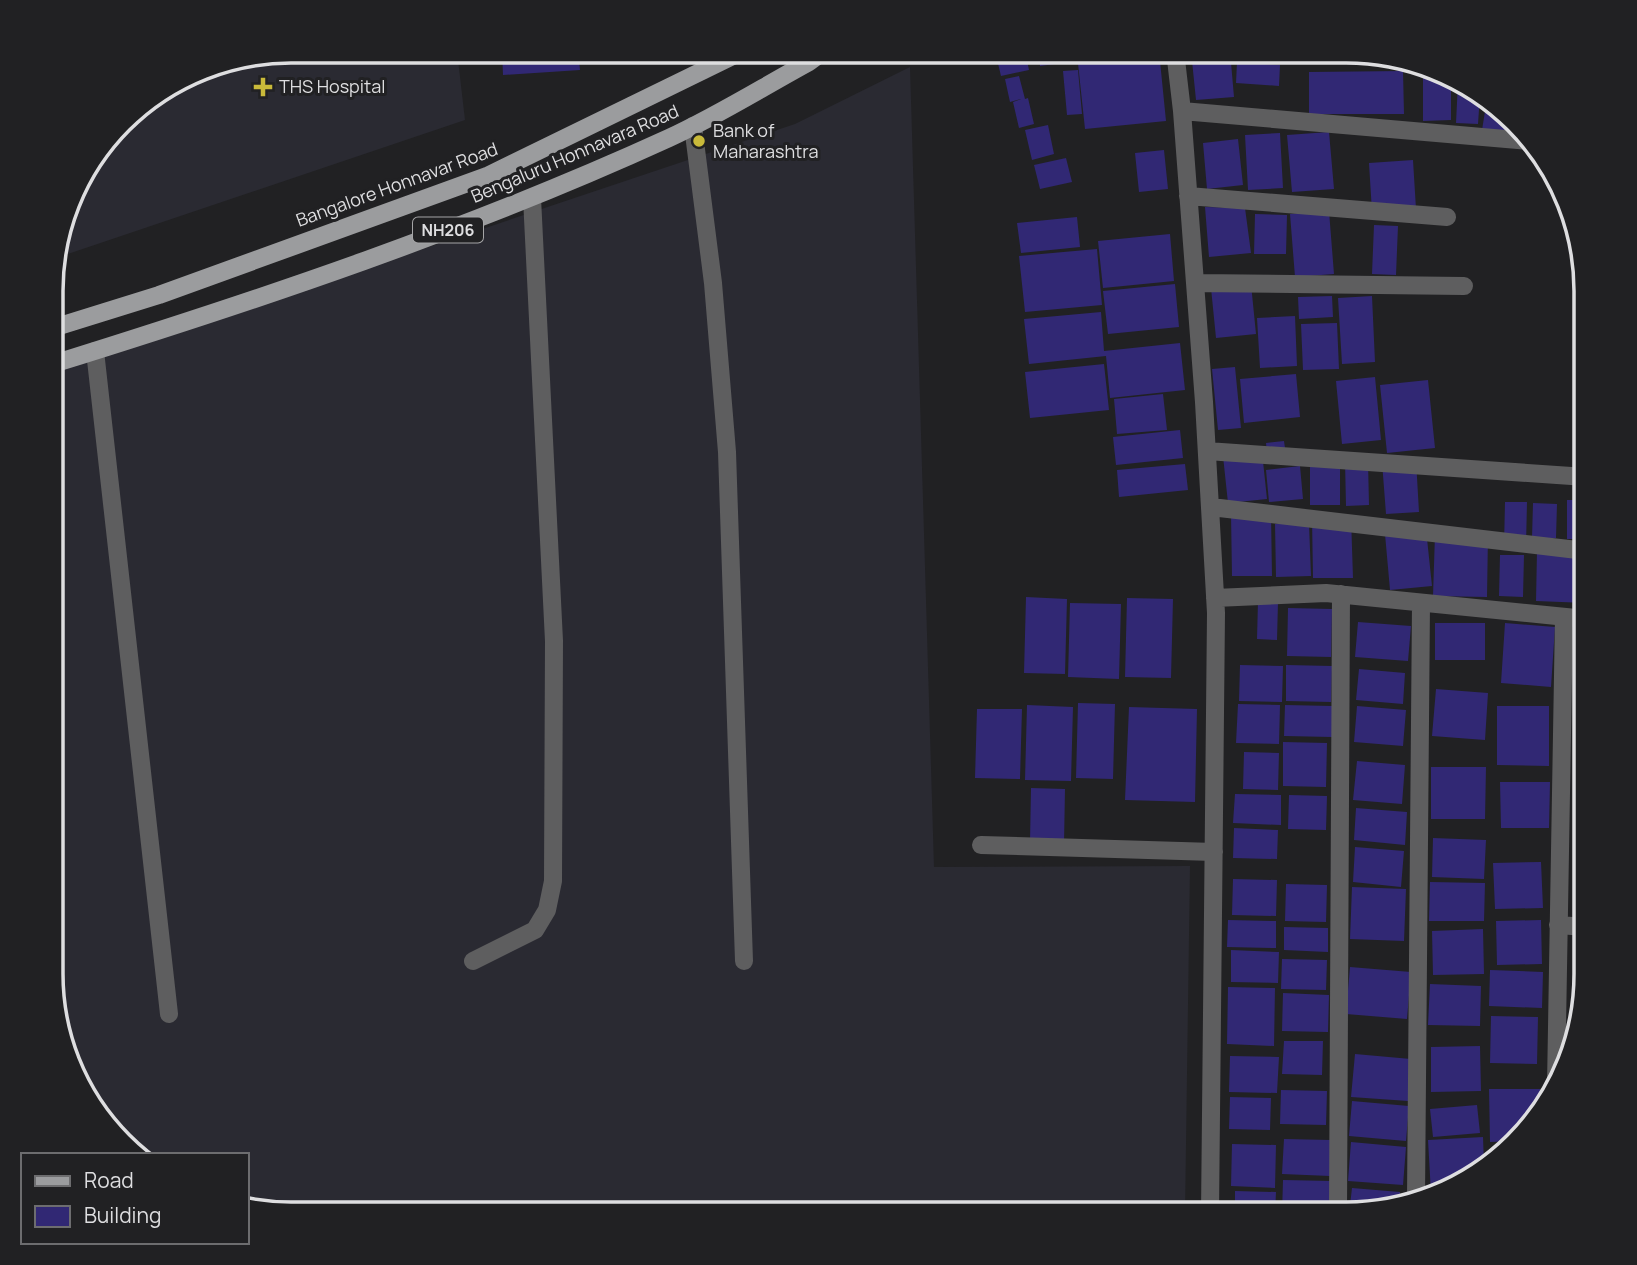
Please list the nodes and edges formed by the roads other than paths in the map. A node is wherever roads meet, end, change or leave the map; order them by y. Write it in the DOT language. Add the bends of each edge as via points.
graph roads {
  1 [pos="718,63"];
  2 [pos="807,63"];
  3 [pos="1176,63"];
  4 [pos="1182,111"];
  5 [pos="693,125"];
  6 [pos="1516,140"];
  7 [pos="1188,196"];
  8 [pos="532,198"];
  9 [pos="1447,217"];
  10 [pos="1195,283"];
  11 [pos="1464,286"];
  12 [pos="63,325"];
  13 [pos="95,351"];
  14 [pos="63,361"];
  15 [pos="1207,451"];
  16 [pos="1574,476"];
  17 [pos="1211,507"];
  18 [pos="1574,550"];
  19 [pos="1341,594"];
  20 [pos="1215,598"];
  21 [pos="1421,603"];
  22 [pos="1564,617"];
  23 [pos="1574,618"];
  24 [pos="981,845"];
  25 [pos="1214,852"];
  26 [pos="1558,925"];
  27 [pos="1574,926"];
  28 [pos="473,961"];
  29 [pos="744,961"];
  30 [pos="169,1014"];
  31 [pos="1556,1063"];
  32 [pos="1416,1190"];
  33 [pos="1210,1202"];
  34 [pos="1338,1202"];
  1 -- 12 [label="main road, Bangalore Honnavar Road / NH206" via="487,176 159,295"];
  2 -- 5 [label="main road, Bengaluru Honnavara Road / NH206"];
  3 -- 4 [label="street"];
  4 -- 6 [label="street"];
  4 -- 7 [label="street"];
  5 -- 8 [label="main road, Bengaluru Honnavara Road / NH206"];
  5 -- 29 [label="street" via="713,283 727,452"];
  7 -- 9 [label="street"];
  7 -- 10 [label="street"];
  8 -- 13 [label="main road, Bengaluru Honnavara Road / NH206" via="247,303"];
  8 -- 28 [label="street" via="554,641 553,881 547,909 535,930"];
  10 -- 11 [label="street"];
  10 -- 15 [label="street"];
  13 -- 14 [label="main road, Bengaluru Honnavara Road / NH206"];
  13 -- 30 [label="street"];
  15 -- 16 [label="street"];
  15 -- 17 [label="street"];
  17 -- 18 [label="street"];
  17 -- 20 [label="street"];
  19 -- 20 [label="street"];
  19 -- 21 [label="street"];
  19 -- 34 [label="street"];
  20 -- 25 [label="street"];
  21 -- 22 [label="street"];
  21 -- 32 [label="street"];
  22 -- 23 [label="street"];
  22 -- 26 [label="street"];
  24 -- 25 [label="street"];
  25 -- 33 [label="street"];
  26 -- 27 [label="street"];
  26 -- 31 [label="street"];
}
